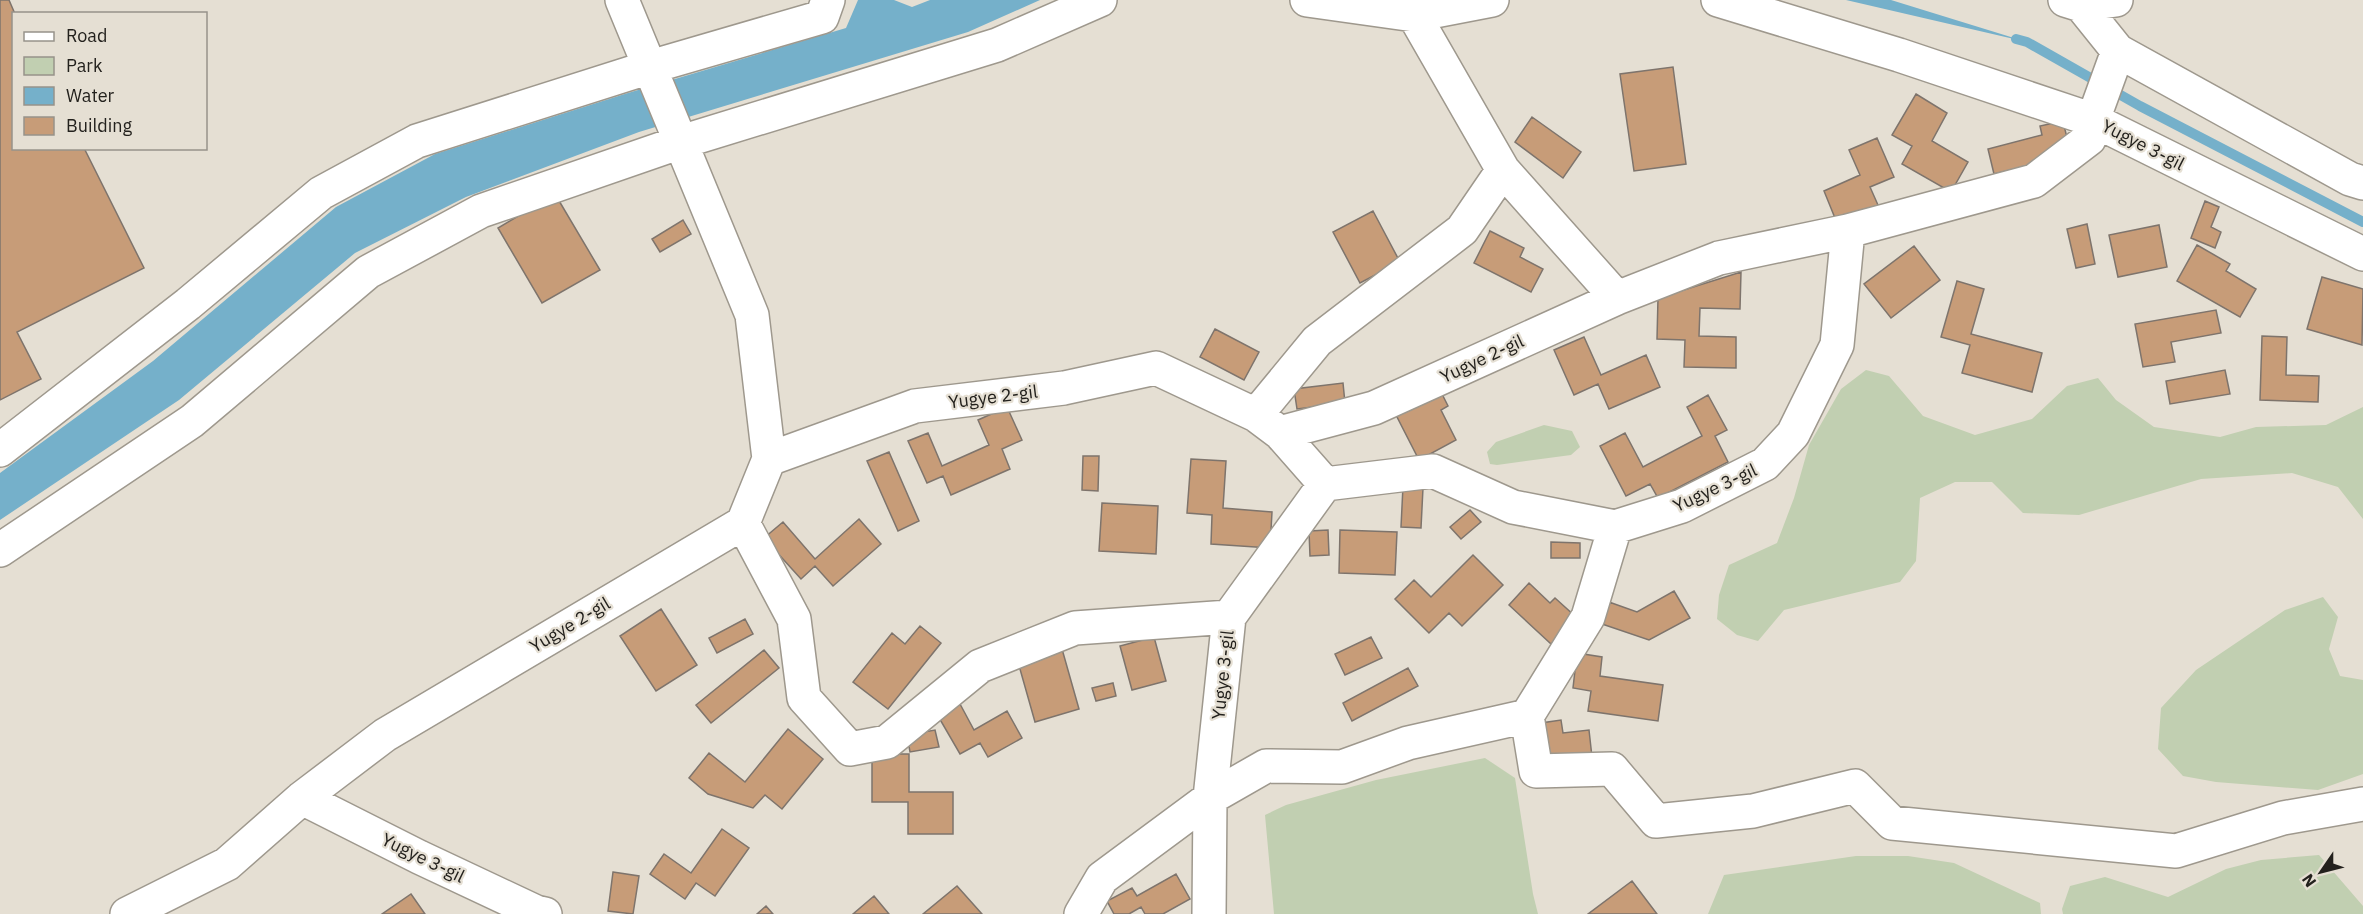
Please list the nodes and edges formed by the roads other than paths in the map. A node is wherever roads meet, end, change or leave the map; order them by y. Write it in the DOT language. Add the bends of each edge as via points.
graph roads {
  1 [pos="622,0"];
  2 [pos="828,0"];
  3 [pos="1100,0"];
  4 [pos="1307,0"];
  5 [pos="1492,0"];
  6 [pos="1718,0"];
  7 [pos="2116,0"];
  8 [pos="2072,2"];
  9 [pos="1413,8"];
  10 [pos="2118,51"];
  11 [pos="650,67"];
  12 [pos="2093,120"];
  13 [pos="681,142"];
  14 [pos="1503,170"];
  15 [pos="2363,183"];
  16 [pos="1848,231"];
  17 [pos="2363,254"];
  18 [pos="1617,298"];
  19 [pos="1268,424"];
  20 [pos="0,450"];
  21 [pos="769,459"];
  22 [pos="1326,484"];
  23 [pos="743,524"];
  24 [pos="1615,527"];
  25 [pos="0,550"];
  26 [pos="1229,617"];
  27 [pos="1527,716"];
  28 [pos="302,798"];
  29 [pos="1210,798"];
  30 [pos="2363,804"];
  31 [pos="127,914"];
  32 [pos="545,914"];
  33 [pos="1081,914"];
  34 [pos="1209,914"];
  1 -- 11 [label="street"];
  2 -- 11 [label="street" via="822,17"];
  3 -- 13 [label="street" via="997,45"];
  4 -- 9 [label="street"];
  5 -- 9 [label="street"];
  6 -- 12 [label="street" via="1899,54"];
  7 -- 8 [label="street"];
  8 -- 10 [label="street"];
  9 -- 14 [label="street"];
  10 -- 12 [label="street"];
  10 -- 15 [label="street"];
  11 -- 13 [label="street"];
  11 -- 20 [label="street" via="417,141 321,193 188,304"];
  12 -- 16 [label="street, Yugye 3-gil" via="2089,139 2034,181"];
  12 -- 17 [label="street, Yugye 3-gil"];
  13 -- 21 [label="street" via="752,315"];
  13 -- 25 [label="street" via="481,211 368,272 192,421"];
  14 -- 18 [label="street"];
  14 -- 19 [label="street" via="1462,230 1317,341"];
  16 -- 18 [label="street, Yugye 2-gil" via="1719,258"];
  16 -- 24 [label="street, Yugye 3-gil" via="1837,345 1792,434 1765,464 1682,506"];
  18 -- 19 [label="street, Yugye 2-gil" via="1374,408"];
  19 -- 21 [label="street, Yugye 2-gil" via="1156,368 1064,388 915,406"];
  19 -- 22 [label="street"];
  21 -- 23 [label="street"];
  22 -- 24 [label="street, Yugye 3-gil" via="1434,471 1513,507"];
  22 -- 26 [label="street, Yugye 3-gil"];
  23 -- 26 [label="street" via="794,619 804,698 850,749 887,742 980,666 1075,628"];
  23 -- 28 [label="street, Yugye 2-gil" via="385,735"];
  24 -- 27 [label="street" via="1588,617"];
  26 -- 29 [label="street, Yugye 3-gil"];
  27 -- 29 [label="street" via="1408,743 1342,767 1266,766"];
  27 -- 30 [label="street" via="1536,771 1612,769 1656,821 1753,811 1855,786 1892,823 2176,851 2283,818"];
  28 -- 31 [label="street, Yugye 2-gil" via="227,864"];
  28 -- 32 [label="street, Yugye 3-gil"];
  29 -- 33 [label="street" via="1102,878"];
  29 -- 34 [label="street, Yugye 3-gil"];
}
